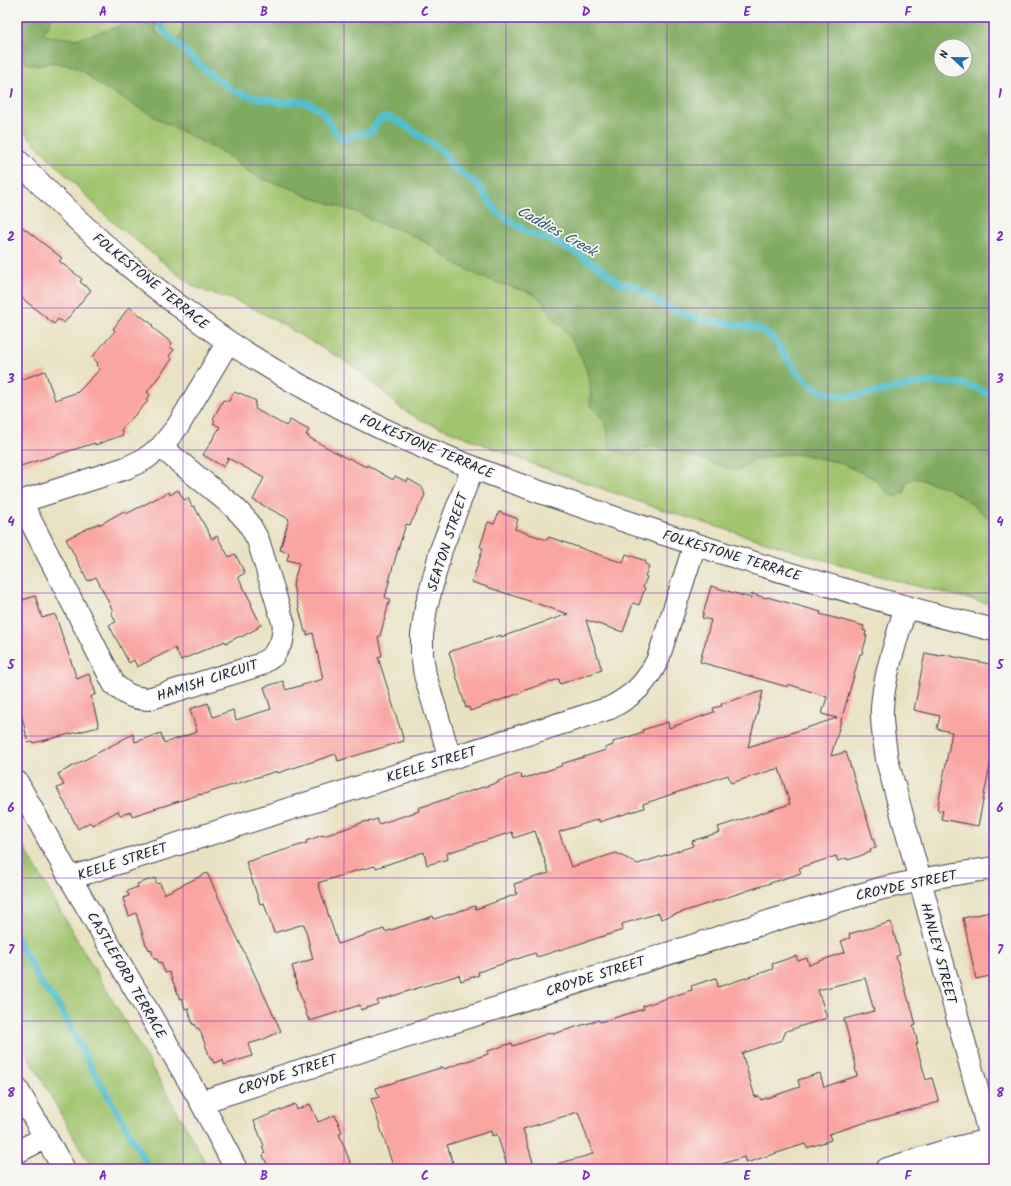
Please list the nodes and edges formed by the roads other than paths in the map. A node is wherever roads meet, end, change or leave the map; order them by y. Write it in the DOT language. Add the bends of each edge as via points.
graph roads {
  1 [pos="17,160"];
  2 [pos="228,342"];
  3 [pos="161,447"];
  4 [pos="473,467"];
  5 [pos="19,502"];
  6 [pos="695,544"];
  7 [pos="905,608"];
  8 [pos="994,630"];
  9 [pos="450,758"];
  10 [pos="17,782"];
  11 [pos="994,868"];
  12 [pos="70,878"];
  13 [pos="919,880"];
  14 [pos="17,1089"];
  15 [pos="201,1102"];
  16 [pos="46,1137"];
  17 [pos="993,1149"];
  18 [pos="17,1152"];
  19 [pos="64,1169"];
  20 [pos="236,1169"];
  21 [pos="887,1169"];
  22 [pos="949,1169"];
  1 -- 2 [label="street, FOLKESTONE TERRACE" via="85,228 131,269"];
  2 -- 3 [label="street" via="178,426"];
  2 -- 4 [label="street, FOLKESTONE TERRACE" via="357,416"];
  3 -- 5 [label="street" via="145,459 126,468"];
  3 -- 5 [label="street, HAMISH CIRCUIT" via="234,507 248,522 258,540 284,625 282,641 273,656 259,665 148,699 135,698 123,693 114,684"];
  4 -- 6 [label="street, FOLKESTONE TERRACE"];
  4 -- 9 [label="street, SEATON STREET" via="441,550 422,635 425,675"];
  6 -- 7 [label="street, FOLKESTONE TERRACE"];
  6 -- 9 [label="street, KEELE STREET" via="658,659 650,675 626,700 610,708"];
  7 -- 8 [label="street, FOLKESTONE TERRACE"];
  7 -- 13 [label="street, HANLEY STREET" via="886,679 882,729 887,760"];
  9 -- 12 [label="street, KEELE STREET"];
  10 -- 12 [label="street, CASTLEFORD TERRACE"];
  11 -- 13 [label="street, CROYDE STREET"];
  12 -- 15 [label="street, CASTLEFORD TERRACE"];
  13 -- 15 [label="street, CROYDE STREET" via="777,919"];
  13 -- 17 [label="street, HANLEY STREET"];
  14 -- 16 [label="street"];
  15 -- 20 [label="street, CASTLEFORD TERRACE"];
  16 -- 18 [label="street"];
  16 -- 19 [label="street"];
  17 -- 21 [label="street" via="952,1149"];
  17 -- 22 [label="street"];
}
